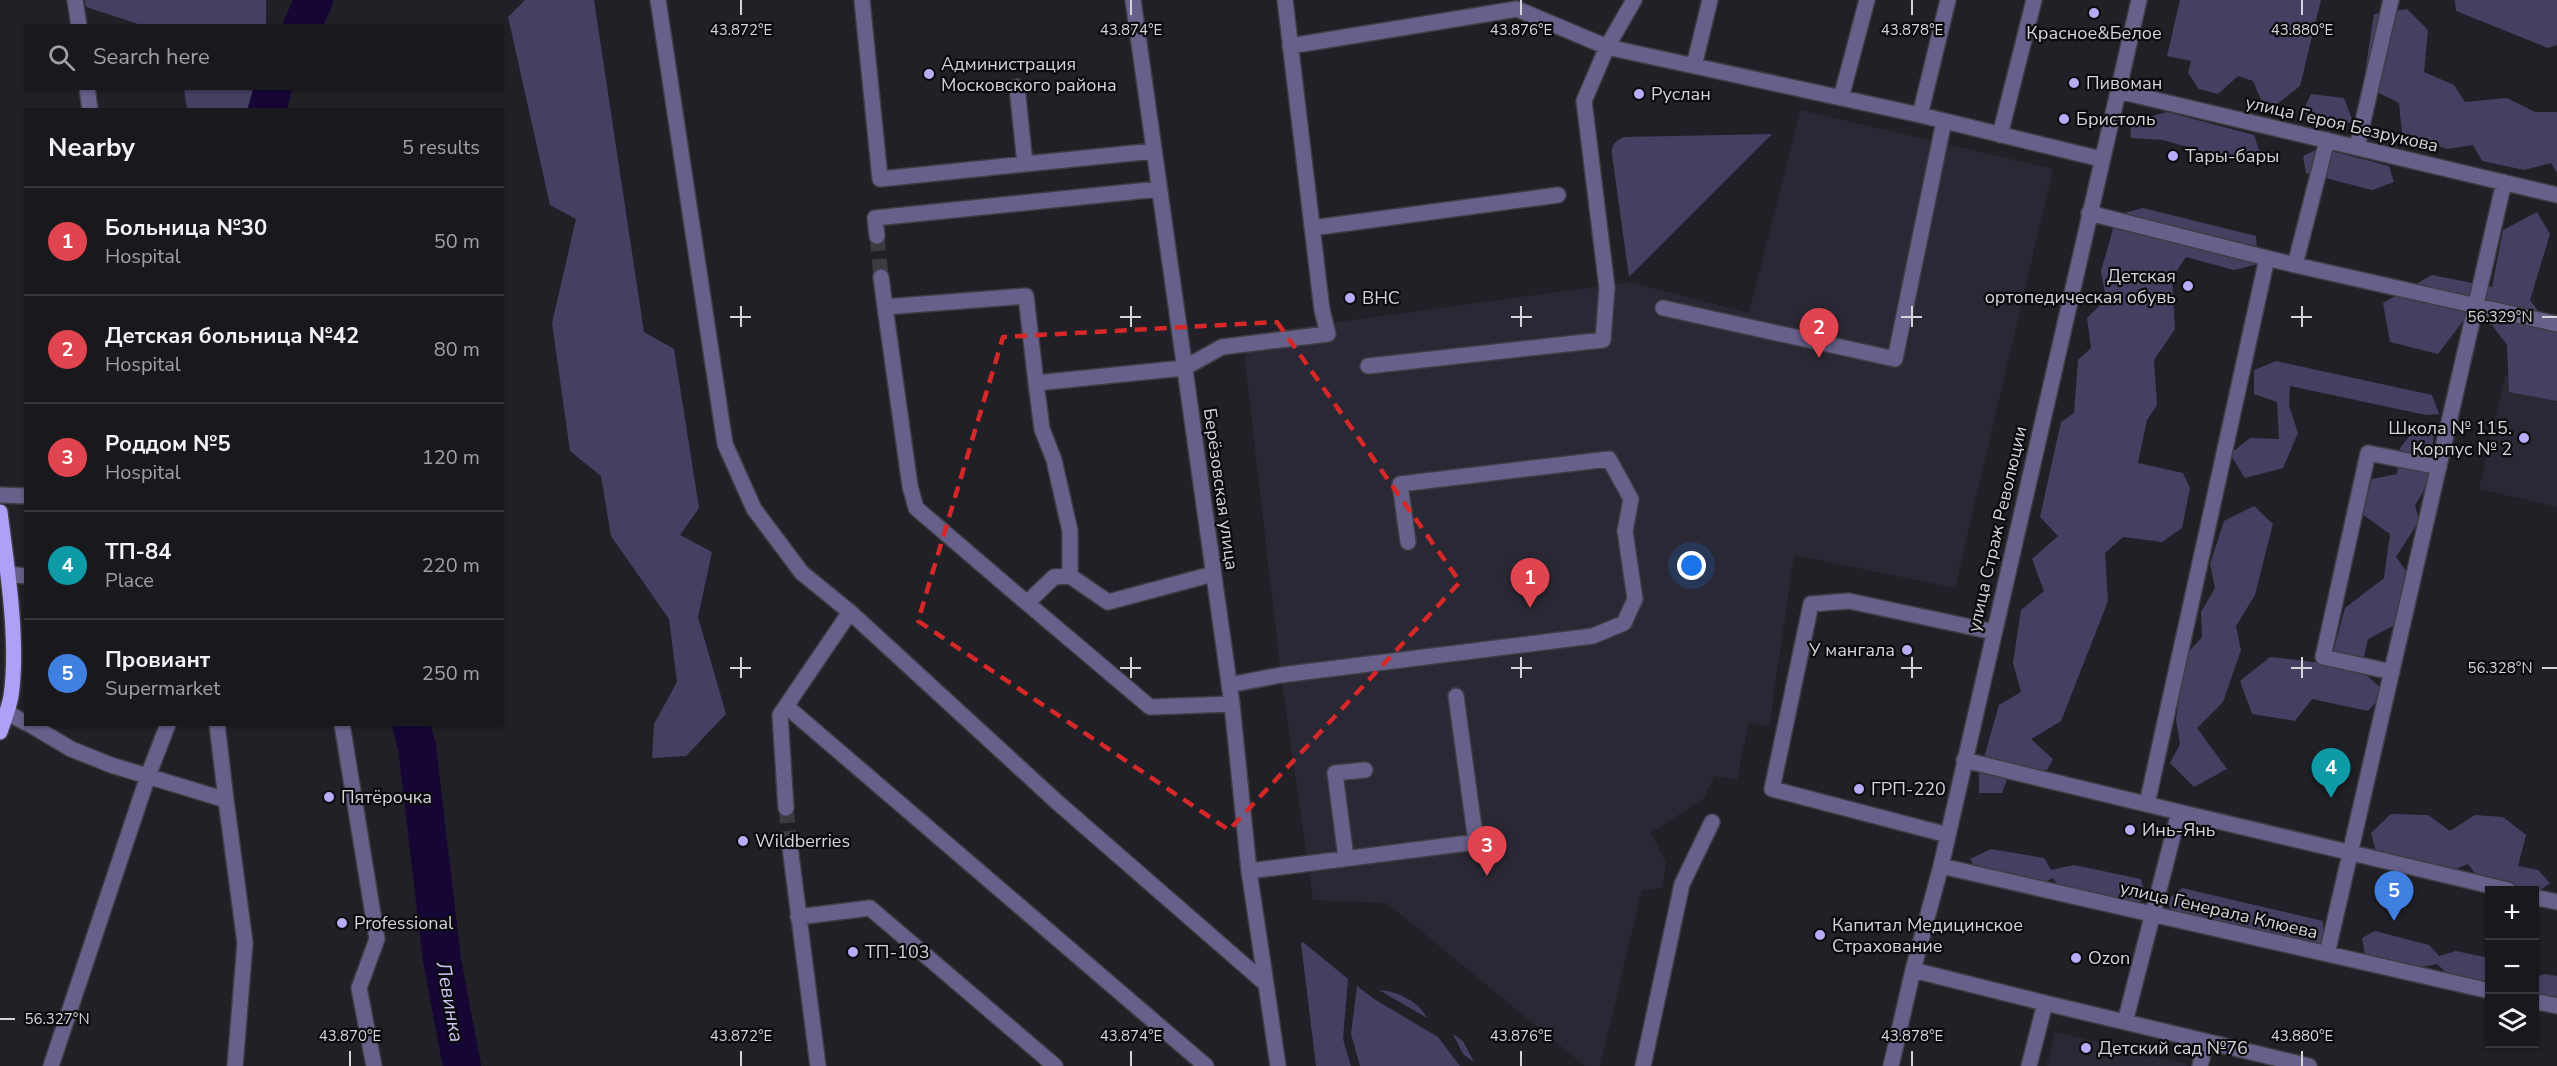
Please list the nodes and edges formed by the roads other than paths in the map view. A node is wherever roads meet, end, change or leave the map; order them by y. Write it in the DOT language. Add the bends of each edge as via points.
graph roads {
  1 [pos="75,0"];
  2 [pos="658,0"];
  3 [pos="862,0"];
  4 [pos="1133,0"];
  5 [pos="1285,0"];
  6 [pos="1634,0"];
  7 [pos="1710,0"];
  8 [pos="1867,0"];
  9 [pos="1948,0"];
  10 [pos="2034,0"];
  11 [pos="2139,0"];
  12 [pos="2391,0"];
  13 [pos="79,24"];
  14 [pos="1290,46"];
  15 [pos="1607,47"];
  16 [pos="1694,66"];
  17 [pos="1017,87"];
  18 [pos="87,90"];
  19 [pos="2118,91"];
  20 [pos="1841,98"];
  21 [pos="90,108"];
  22 [pos="1920,115"];
  23 [pos="1944,121"];
  24 [pos="2000,135"];
  25 [pos="2327,140"];
  26 [pos="2357,147"];
  27 [pos="1154,152"];
  28 [pos="2102,159"];
  29 [pos="1025,164"];
  30 [pos="2504,182"];
  31 [pos="1159,189"];
  32 [pos="1558,195"];
  33 [pos="2557,195"];
  34 [pos="2089,213"];
  35 [pos="1312,228"];
  36 [pos="877,237"];
  37 [pos="2267,258"];
  38 [pos="2295,265"];
  39 [pos="881,277"];
  40 [pos="2476,305"];
  41 [pos="885,307"];
  42 [pos="1663,308"];
  43 [pos="2557,324"];
  44 [pos="1368,366"];
  45 [pos="1184,368"];
  46 [pos="1036,383"];
  47 [pos="2439,467"];
  48 [pos="0,495"];
  49 [pos="24,496"];
  50 [pos="0,512"];
  51 [pos="1408,542"];
  52 [pos="8,574"];
  53 [pos="1213,574"];
  54 [pos="24,576"];
  55 [pos="1070,576"];
  56 [pos="1027,603"];
  57 [pos="850,612"];
  58 [pos="1994,632"];
  59 [pos="2392,672"];
  60 [pos="1229,685"];
  61 [pos="1456,696"];
  62 [pos="1232,704"];
  63 [pos="786,706"];
  64 [pos="6,712"];
  65 [pos="24,722"];
  66 [pos="31,726"];
  67 [pos="167,726"];
  68 [pos="217,726"];
  69 [pos="342,726"];
  70 [pos="0,732"];
  71 [pos="1964,760"];
  72 [pos="1365,770"];
  73 [pos="148,776"];
  74 [pos="226,800"];
  75 [pos="2147,804"];
  76 [pos="786,808"];
  77 [pos="2179,812"];
  78 [pos="1712,822"];
  79 [pos="1948,835"];
  80 [pos="790,847"];
  81 [pos="2351,853"];
  82 [pos="1346,858"];
  83 [pos="1941,866"];
  84 [pos="1249,871"];
  85 [pos="2487,886"];
  86 [pos="2539,898"];
  87 [pos="2557,902"];
  88 [pos="2152,914"];
  89 [pos="798,917"];
  90 [pos="2327,954"];
  91 [pos="1913,970"];
  92 [pos="1266,984"];
  93 [pos="2485,990"];
  94 [pos="2539,1002"];
  95 [pos="2045,1003"];
  96 [pos="2557,1006"];
  97 [pos="2125,1022"];
  98 [pos="2205,1042"];
  99 [pos="51,1066"];
  100 [pos="234,1066"];
  101 [pos="374,1066"];
  102 [pos="818,1066"];
  103 [pos="1055,1066"];
  104 [pos="1206,1066"];
  105 [pos="1278,1066"];
  106 [pos="1643,1066"];
  107 [pos="1891,1066"];
  108 [pos="2029,1066"];
  109 [pos="2200,1066"];
  110 [pos="2309,1066"];
  1 -- 13 [label="street"];
  2 -- 57 [label="street" via="725,444 754,509 802,573"];
  3 -- 29 [label="street" via="880,179"];
  4 -- 27 [label="street, Берёзовская улица"];
  5 -- 14 [label="street"];
  6 -- 15 [label="street"];
  7 -- 16 [label="street"];
  8 -- 20 [label="street"];
  9 -- 22 [label="street"];
  10 -- 24 [label="street"];
  11 -- 19 [label="street, улица Страж Революции"];
  12 -- 26 [label="street"];
  14 -- 15 [label="street" via="1517,9"];
  14 -- 35 [label="street"];
  15 -- 16 [label="street"];
  15 -- 44 [label="street" via="1584,101 1607,288 1603,340"];
  16 -- 20 [label="street"];
  17 -- 29 [label="street"];
  18 -- 21 [label="street"];
  19 -- 25 [label="street, улица Героя Безрукова"];
  19 -- 28 [label="street, улица Страж Революции"];
  20 -- 22 [label="street"];
  22 -- 23 [label="street"];
  23 -- 24 [label="street"];
  23 -- 42 [label="street" via="1895,359"];
  24 -- 28 [label="street"];
  25 -- 26 [label="street, улица Героя Безрукова"];
  25 -- 38 [label="street"];
  26 -- 30 [label="street, улица Героя Безрукова"];
  27 -- 29 [label="street"];
  27 -- 31 [label="street, Берёзовская улица"];
  28 -- 34 [label="street, улица Страж Революции"];
  30 -- 33 [label="street, улица Героя Безрукова"];
  30 -- 40 [label="street"];
  31 -- 36 [label="street" via="875,218"];
  31 -- 45 [label="street, Берёзовская улица"];
  32 -- 35 [label="street"];
  34 -- 37 [label="street"];
  34 -- 58 [label="street, улица Страж Революции"];
  35 -- 45 [label="street" via="1328,334 1222,347"];
  37 -- 38 [label="street"];
  37 -- 75 [label="street"];
  38 -- 40 [label="street"];
  39 -- 41 [label="street"];
  40 -- 43 [label="street"];
  40 -- 47 [label="street"];
  41 -- 46 [label="street" via="1026,296"];
  41 -- 56 [label="street" via="916,508"];
  45 -- 46 [label="street"];
  45 -- 53 [label="street, Берёзовская улица"];
  46 -- 55 [label="street" via="1041,429 1054,460 1070,531"];
  47 -- 59 [label="street"];
  47 -- 59 [label="street" via="2368,453 2323,657"];
  48 -- 49 [label="street"];
  50 -- 52 [label="main road"];
  51 -- 60 [label="street" via="1400,484 1610,459 1630,499 1625,531 1635,599 1624,622 1593,636"];
  52 -- 54 [label="street"];
  52 -- 64 [label="main road" via="12,643 11,697"];
  53 -- 55 [label="street" via="1108,602"];
  53 -- 60 [label="street, Берёзовская улица"];
  55 -- 56 [label="street" via="1054,577"];
  56 -- 62 [label="street" via="1150,706"];
  57 -- 63 [label="street"];
  57 -- 92 [label="street" via="1065,810"];
  58 -- 71 [label="street, улица Страж Революции"];
  58 -- 79 [label="street" via="1849,602 1811,604 1772,789"];
  59 -- 81 [label="street"];
  60 -- 62 [label="street, Берёзовская улица"];
  61 -- 82 [label="street" via="1476,842"];
  62 -- 84 [label="street, Берёзовская улица"];
  63 -- 76 [label="street" via="780,715"];
  63 -- 104 [label="street"];
  64 -- 65 [label="street"];
  64 -- 70 [label="main road"];
  66 -- 73 [label="street" via="71,749"];
  67 -- 73 [label="street"];
  68 -- 74 [label="street"];
  69 -- 101 [label="street" via="377,939 359,988"];
  71 -- 75 [label="street"];
  71 -- 79 [label="street, улица Страж Революции"];
  72 -- 82 [label="street" via="1335,773"];
  73 -- 74 [label="street"];
  73 -- 99 [label="street"];
  74 -- 100 [label="street" via="245,943"];
  75 -- 77 [label="street"];
  77 -- 81 [label="street"];
  77 -- 88 [label="street"];
  78 -- 106 [label="street" via="1682,884"];
  79 -- 83 [label="street, улица Страж Революции"];
  80 -- 89 [label="street"];
  81 -- 85 [label="street"];
  81 -- 90 [label="street"];
  82 -- 84 [label="street"];
  83 -- 88 [label="street, улица Генерала Клюева"];
  83 -- 91 [label="street, улица Страж Революции"];
  84 -- 92 [label="street, Берёзовская улица"];
  86 -- 87 [label="street"];
  88 -- 90 [label="street, улица Генерала Клюева"];
  88 -- 97 [label="street"];
  89 -- 102 [label="street"];
  89 -- 103 [label="street" via="870,908"];
  90 -- 93 [label="street, улица Генерала Клюева"];
  91 -- 95 [label="street"];
  91 -- 107 [label="street, улица Страж Революции"];
  92 -- 105 [label="street, Берёзовская улица"];
  94 -- 96 [label="street"];
  95 -- 97 [label="street"];
  95 -- 108 [label="street"];
  97 -- 98 [label="street"];
  98 -- 109 [label="street"];
  98 -- 110 [label="street"];
}
